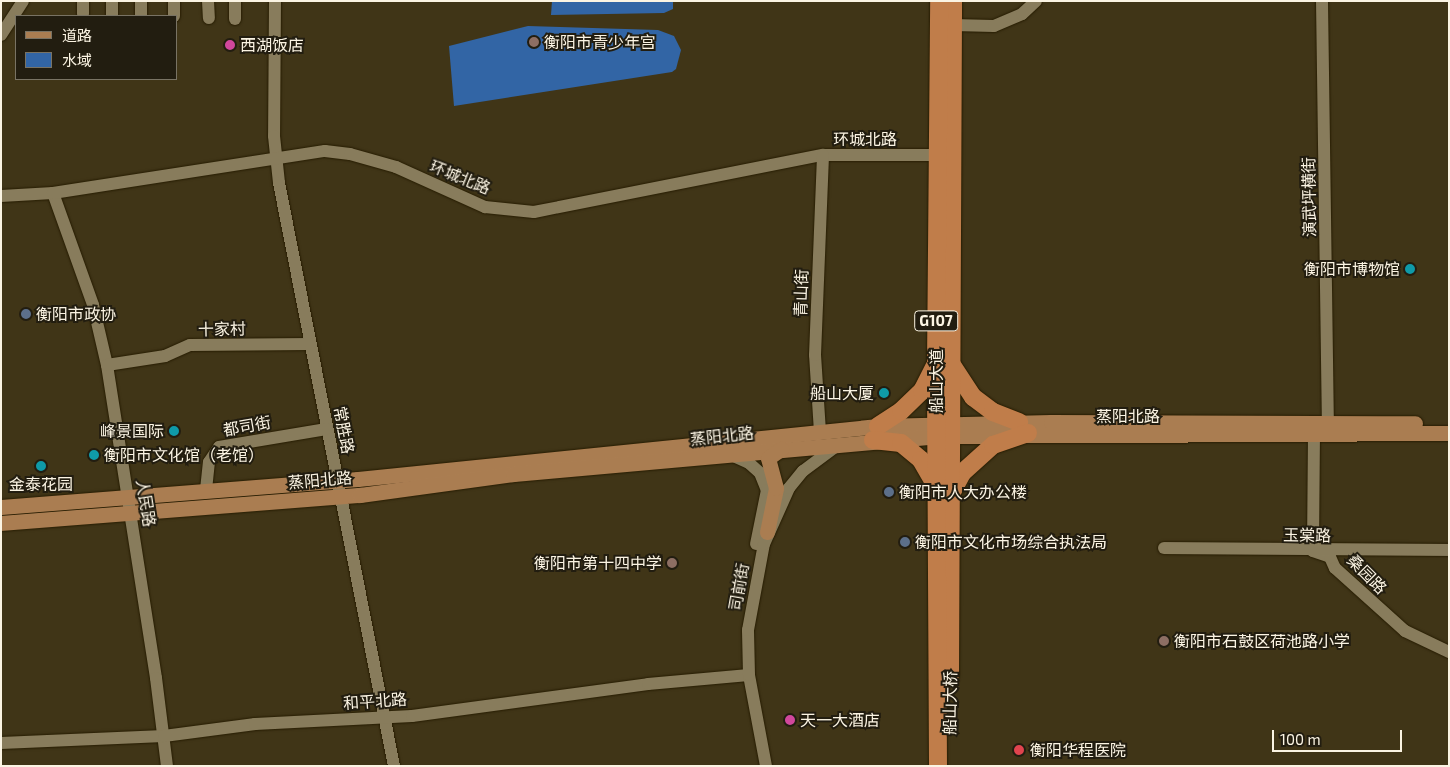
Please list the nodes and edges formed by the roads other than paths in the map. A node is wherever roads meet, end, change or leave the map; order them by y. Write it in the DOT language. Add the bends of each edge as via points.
graph roads {
  1 [pos="23,1"];
  2 [pos="83,1"];
  3 [pos="112,1"];
  4 [pos="141,1"];
  5 [pos="174,1"];
  6 [pos="208,1"];
  7 [pos="236,1"];
  8 [pos="275,1"];
  9 [pos="280,1"];
  10 [pos="939,1"];
  11 [pos="953,1"];
  12 [pos="1036,1"];
  13 [pos="1322,1"];
  14 [pos="84,14"];
  15 [pos="112,15"];
  16 [pos="141,15"];
  17 [pos="174,15"];
  18 [pos="209,18"];
  19 [pos="235,19"];
  20 [pos="953,25"];
  21 [pos="1,35"];
  22 [pos="823,155"];
  23 [pos="938,155"];
  24 [pos="278,158"];
  25 [pos="53,193"];
  26 [pos="1,196"];
  27 [pos="310,344"];
  28 [pos="943,363"];
  29 [pos="107,365"];
  30 [pos="1328,422"];
  31 [pos="1449,423"];
  32 [pos="1023,428"];
  33 [pos="327,429"];
  34 [pos="943,429"];
  35 [pos="820,432"];
  36 [pos="875,433"];
  37 [pos="1314,433"];
  38 [pos="1449,433"];
  39 [pos="841,443"];
  40 [pos="782,448"];
  41 [pos="727,453"];
  42 [pos="338,481"];
  43 [pos="206,490"];
  44 [pos="944,492"];
  45 [pos="129,496"];
  46 [pos="341,496"];
  47 [pos="1,507"];
  48 [pos="131,514"];
  49 [pos="1,523"];
  50 [pos="767,532"];
  51 [pos="1164,548"];
  52 [pos="1449,550"];
  53 [pos="1313,551"];
  54 [pos="945,640"];
  55 [pos="1449,652"];
  56 [pos="746,675"];
  57 [pos="384,717"];
  58 [pos="164,736"];
  59 [pos="1,743"];
  60 [pos="167,766"];
  61 [pos="394,766"];
  62 [pos="760,766"];
  63 [pos="766,766"];
  64 [pos="938,766"];
  65 [pos="949,766"];
  1 -- 21 [label="street"];
  2 -- 14 [label="street"];
  3 -- 15 [label="street"];
  4 -- 16 [label="street"];
  5 -- 17 [label="street"];
  6 -- 18 [label="street"];
  7 -- 19 [label="street"];
  8 -- 24 [label="street, 常胜路" via="274,136"];
  9 -- 24 [label="street, 常胜路"];
  10 -- 23 [label="highway, 船山大道 / G107"];
  11 -- 20 [label="highway, 船山大道 / G107"];
  12 -- 20 [label="street" via="1022,14 994,26"];
  13 -- 30 [label="street, 演武坪横街"];
  20 -- 28 [label="highway, 船山大道 / G107"];
  22 -- 23 [label="street, 环城北路"];
  22 -- 24 [label="street, 环城北路" via="534,212 485,207 396,167 350,154 325,151"];
  22 -- 35 [label="street, 青山街" via="815,355"];
  23 -- 28 [label="highway, 船山大道 / G107"];
  24 -- 25 [label="street, 环城北路"];
  24 -- 27 [label="street, 常胜路"];
  25 -- 26 [label="street, 环城北路"];
  25 -- 29 [label="street, 人民路" via="93,305"];
  27 -- 29 [label="street, 十家村" via="190,345 165,356"];
  27 -- 33 [label="street, 常胜路"];
  28 -- 32 [label="highway" via="973,397"];
  28 -- 34 [label="highway, 船山大道 / G107"];
  28 -- 36 [label="highway" via="922,391"];
  29 -- 45 [label="street, 人民路"];
  30 -- 31 [label="main road, 蒸阳北路"];
  30 -- 32 [label="main road, 蒸阳北路"];
  32 -- 34 [label="main road, 蒸阳北路"];
  32 -- 37 [label="main road, 蒸阳北路"];
  32 -- 44 [label="highway" via="993,445"];
  33 -- 42 [label="street, 常胜路"];
  33 -- 43 [label="street, 都司街" via="219,447 210,462"];
  34 -- 36 [label="main road, 蒸阳北路"];
  34 -- 44 [label="highway, 船山大道 / G107"];
  35 -- 36 [label="main road, 蒸阳北路"];
  35 -- 42 [label="main road, 蒸阳北路"];
  36 -- 39 [label="main road, 蒸阳北路"];
  36 -- 44 [label="highway" via="901,443 921,460"];
  37 -- 38 [label="main road, 蒸阳北路"];
  37 -- 53 [label="street"];
  39 -- 40 [label="main road, 蒸阳北路"];
  39 -- 50 [label="street, 司前街" via="803,471 780,500"];
  40 -- 41 [label="main road, 蒸阳北路"];
  40 -- 50 [label="main road" via="768,458 776,488"];
  41 -- 46 [label="main road, 蒸阳北路" via="513,474 456,484"];
  41 -- 56 [label="street, 司前街" via="749,463 760,473 767,490 742,630"];
  42 -- 43 [label="main road, 蒸阳北路"];
  42 -- 46 [label="street, 常胜路"];
  43 -- 45 [label="main road, 蒸阳北路"];
  44 -- 54 [label="highway, 船山大道 / G107"];
  45 -- 47 [label="main road, 蒸阳北路"];
  45 -- 48 [label="street, 人民路"];
  46 -- 48 [label="main road, 蒸阳北路"];
  46 -- 57 [label="street, 常胜路"];
  48 -- 49 [label="main road, 蒸阳北路"];
  48 -- 58 [label="street, 人民路"];
  50 -- 56 [label="street, 司前街" via="748,630"];
  51 -- 53 [label="street, 玉棠路"];
  52 -- 53 [label="street, 玉棠路"];
  53 -- 55 [label="street, 桑园路" via="1330,557 1335,568 1405,631"];
  54 -- 64 [label="highway, 船山大桥 / G107"];
  54 -- 65 [label="highway, 船山大桥 / G107"];
  56 -- 57 [label="street, 和平北路"];
  56 -- 62 [label="street, 司前街"];
  56 -- 63 [label="street, 司前街"];
  57 -- 58 [label="street, 和平北路" via="255,724"];
  57 -- 61 [label="street, 常胜路"];
  58 -- 59 [label="street, 和平北路"];
  58 -- 60 [label="street, 人民路"];
}
